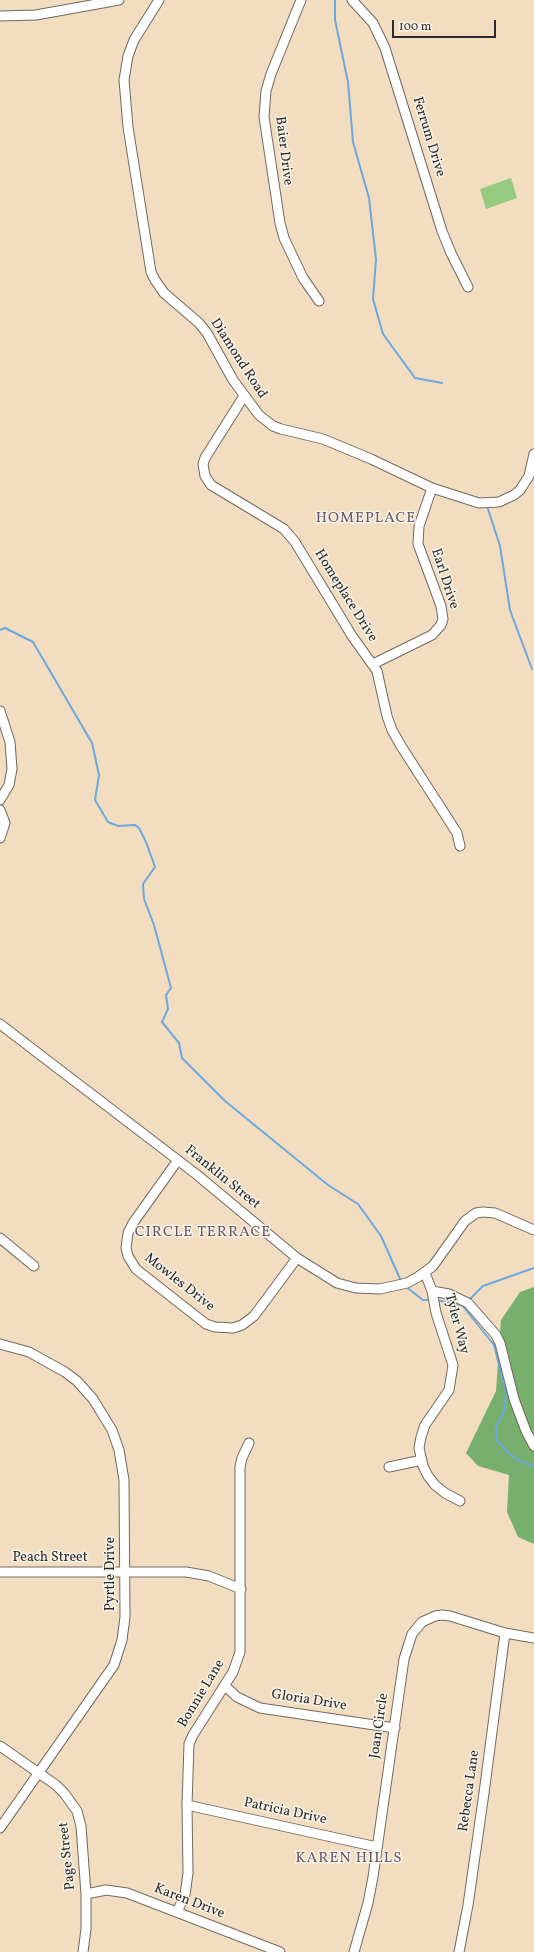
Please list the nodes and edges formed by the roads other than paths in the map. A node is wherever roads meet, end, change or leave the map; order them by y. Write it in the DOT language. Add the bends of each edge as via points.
graph roads {
  1 [pos="119,0"];
  2 [pos="158,0"];
  3 [pos="301,0"];
  4 [pos="352,0"];
  5 [pos="0,16"];
  6 [pos="468,287"];
  7 [pos="319,301"];
  8 [pos="244,396"];
  9 [pos="534,454"];
  10 [pos="432,488"];
  11 [pos="373,664"];
  12 [pos="0,711"];
  13 [pos="0,800"];
  14 [pos="0,810"];
  15 [pos="0,838"];
  16 [pos="460,846"];
  17 [pos="0,1024"];
  18 [pos="178,1160"];
  19 [pos="534,1230"];
  20 [pos="0,1238"];
  21 [pos="296,1258"];
  22 [pos="34,1266"];
  23 [pos="425,1273"];
  24 [pos="433,1293"];
  25 [pos="0,1344"];
  26 [pos="249,1443"];
  27 [pos="534,1446"];
  28 [pos="422,1460"];
  29 [pos="389,1467"];
  30 [pos="460,1500"];
  31 [pos="0,1572"];
  32 [pos="125,1572"];
  33 [pos="241,1589"];
  34 [pos="505,1633"];
  35 [pos="534,1638"];
  36 [pos="225,1686"];
  37 [pos="394,1728"];
  38 [pos="0,1746"];
  39 [pos="39,1773"];
  40 [pos="187,1805"];
  41 [pos="0,1828"];
  42 [pos="377,1847"];
  43 [pos="86,1894"];
  44 [pos="177,1912"];
  45 [pos="83,1952"];
  46 [pos="280,1952"];
  47 [pos="354,1952"];
  48 [pos="458,1952"];
  1 -- 5 [label="street" via="36,15"];
  2 -- 8 [label="street, Diamond Road" via="134,40 124,80 128,127 149,262 159,287 207,333"];
  3 -- 7 [label="street, Baier Drive" via="271,74 266,91 264,118 284,238 303,278"];
  4 -- 6 [label="street, Ferrum Drive" via="373,24 385,48 442,232"];
  8 -- 10 [label="street, Diamond Road" via="259,415 273,426 336,445"];
  8 -- 11 [label="street, Homeplace Drive" via="205,458 205,476 211,484 266,517 290,536 352,636"];
  9 -- 10 [label="street, Diamond Road" via="525,483 517,493 506,500 479,503"];
  10 -- 11 [label="street, Earl Drive" via="418,535 420,553 441,606 441,625 432,636"];
  11 -- 16 [label="street, Homeplace Drive" via="380,680 392,730 457,833"];
  12 -- 13 [label="street" via="10,742 12,769 9,785"];
  14 -- 15 [label="street" via="5,823"];
  17 -- 18 [label="street, Franklin Street"];
  18 -- 21 [label="street, Franklin Street"];
  18 -- 21 [label="street, Mowles Drive" via="132,1223 128,1233 126,1248 136,1269 206,1324 233,1328 254,1316"];
  19 -- 23 [label="street, Franklin Street" via="495,1213 476,1213 465,1221 440,1257"];
  20 -- 22 [label="street"];
  21 -- 23 [label="street, Franklin Street" via="331,1280 365,1289 393,1287"];
  23 -- 24 [label="street, Tyler Way"];
  24 -- 27 [label="street" via="450,1294 468,1303 496,1335 514,1399"];
  24 -- 28 [label="street, Tyler Way" via="453,1365 449,1390 425,1425 421,1437"];
  25 -- 32 [label="street, Pyrtle Drive" via="29,1352 65,1372 82,1386 105,1417 123,1465"];
  26 -- 33 [label="street, Bonnie Lane" via="240,1467"];
  28 -- 29 [label="street"];
  28 -- 30 [label="street, Tyler Way" via="435,1486"];
  31 -- 32 [label="street, Peach Street"];
  32 -- 33 [label="street, Peach Street" via="196,1573 226,1581"];
  32 -- 39 [label="street, Pyrtle Drive" via="124,1627 114,1665"];
  33 -- 36 [label="street, Bonnie Lane" via="240,1652"];
  34 -- 35 [label="street, Joan Circle"];
  34 -- 37 [label="street, Joan Circle" via="450,1616 435,1616 422,1622 415,1629 407,1646"];
  34 -- 48 [label="street, Rebecca Lane" via="468,1905"];
  36 -- 37 [label="street, Gloria Drive" via="241,1699 260,1708"];
  36 -- 40 [label="street, Bonnie Lane" via="189,1744"];
  37 -- 42 [label="street, Joan Circle"];
  38 -- 39 [label="street, Page Street"];
  39 -- 41 [label="street, Pyrtle Drive"];
  39 -- 43 [label="street, Page Street" via="64,1793 77,1811 81,1826"];
  40 -- 42 [label="street, Patricia Drive"];
  40 -- 44 [label="street, Bonnie Lane" via="188,1884"];
  42 -- 47 [label="street, Joan Circle" via="368,1903"];
  43 -- 44 [label="street, Karen Drive" via="106,1890 117,1891"];
  43 -- 45 [label="street, Page Street"];
  44 -- 46 [label="street, Karen Drive"];
}
